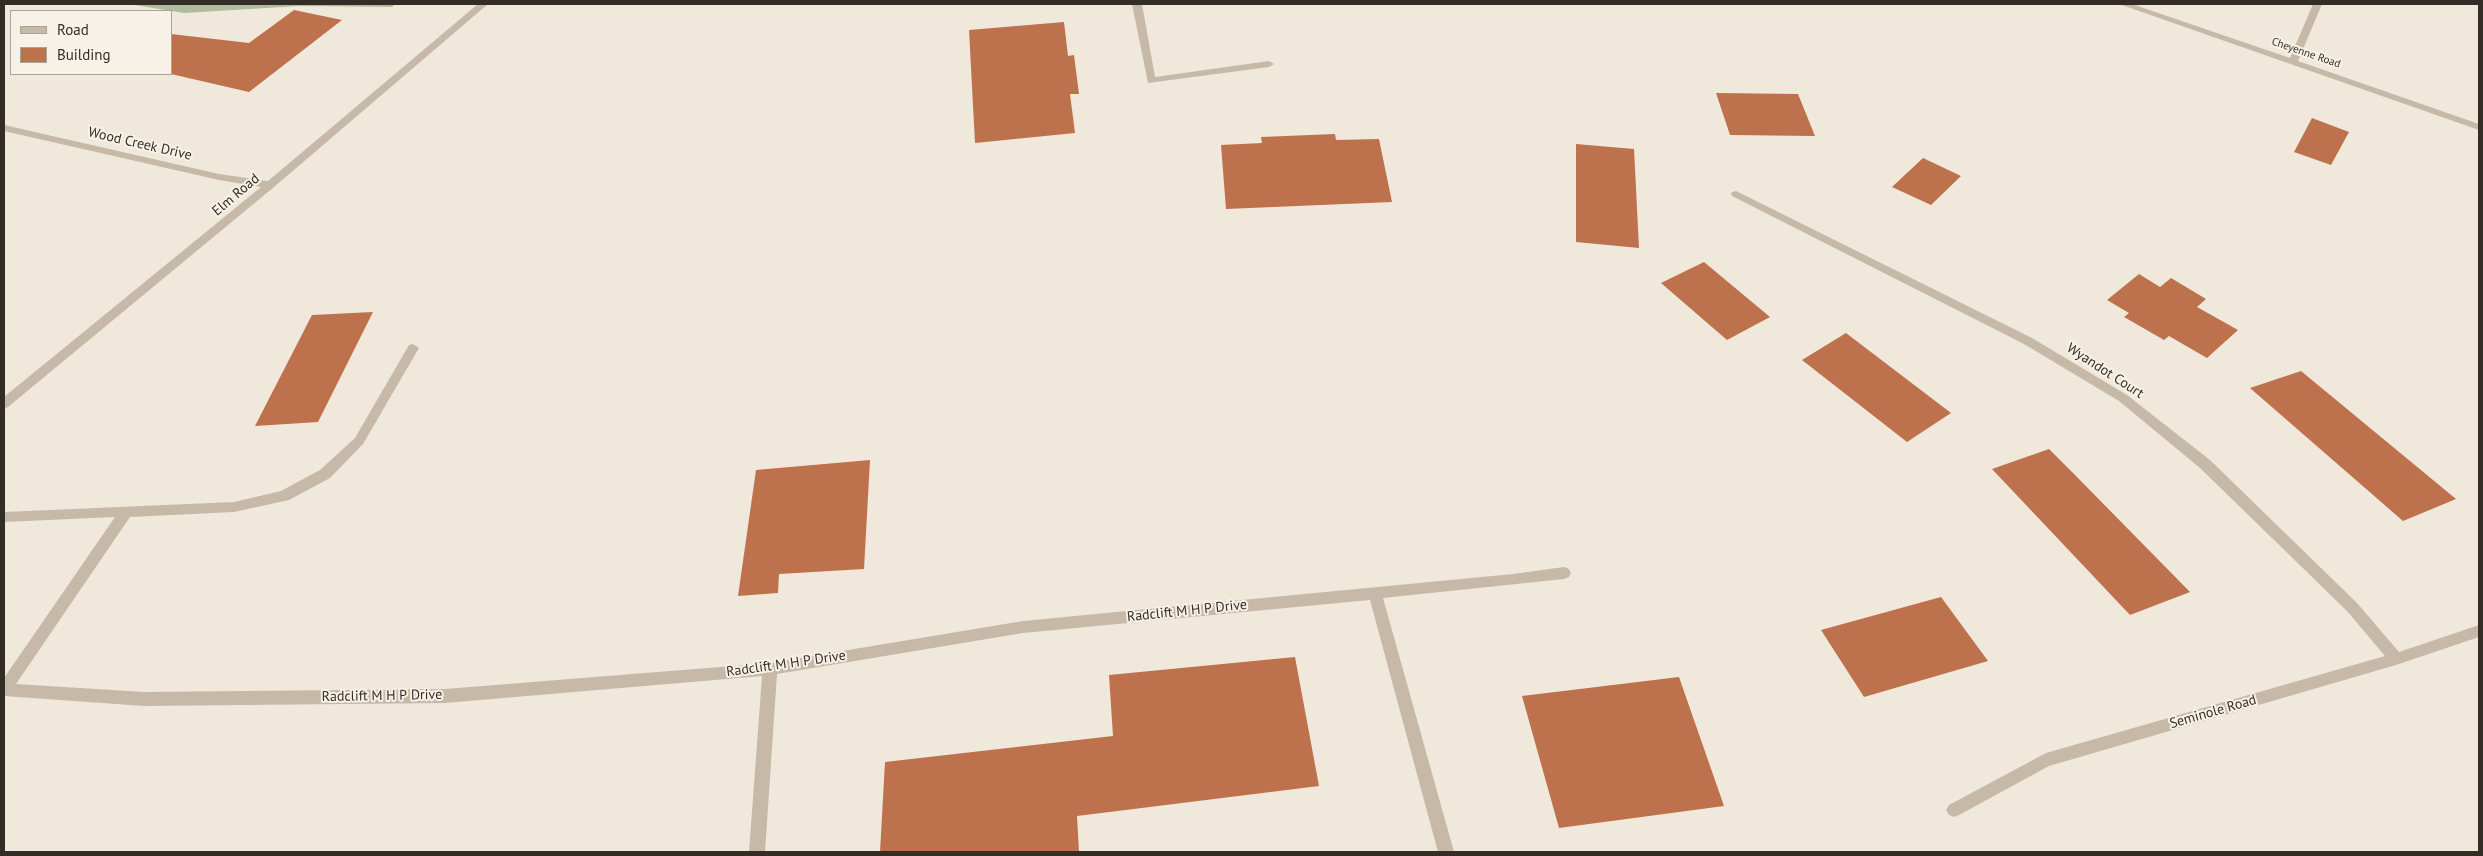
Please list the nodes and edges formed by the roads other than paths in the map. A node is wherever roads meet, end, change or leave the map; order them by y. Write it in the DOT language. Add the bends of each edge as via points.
graph roads {
  1 [pos="483,4"];
  2 [pos="1137,4"];
  3 [pos="2124,4"];
  4 [pos="2318,4"];
  5 [pos="2292,62"];
  6 [pos="1269,64"];
  7 [pos="2479,126"];
  8 [pos="4,128"];
  9 [pos="270,185"];
  10 [pos="1736,194"];
  11 [pos="413,348"];
  12 [pos="4,404"];
  13 [pos="127,512"];
  14 [pos="4,517"];
  15 [pos="1564,573"];
  16 [pos="1375,593"];
  17 [pos="2479,631"];
  18 [pos="2396,659"];
  19 [pos="770,669"];
  20 [pos="4,690"];
  21 [pos="1954,810"];
  22 [pos="757,852"];
  23 [pos="1446,852"];
  1 -- 9 [label="street, Elm Road"];
  2 -- 6 [label="street" via="1152,81"];
  3 -- 5 [label="street, Cheyenne Road"];
  4 -- 5 [label="street"];
  5 -- 7 [label="street, Cheyenne Road"];
  8 -- 9 [label="street, Wood Creek Drive" via="220,177"];
  9 -- 12 [label="street, Elm Road"];
  10 -- 18 [label="street, Wyandot Court" via="2028,340 2123,398 2206,464 2352,606"];
  11 -- 13 [label="street" via="359,441 325,474 284,496 234,507"];
  13 -- 14 [label="street"];
  13 -- 20 [label="street"];
  15 -- 16 [label="street, Radclift M H P Drive"];
  16 -- 19 [label="street, Radclift M H P Drive" via="1023,627"];
  16 -- 23 [label="street"];
  17 -- 18 [label="street, Seminole Road"];
  18 -- 21 [label="street, Seminole Road" via="2046,760"];
  19 -- 20 [label="street, Radclift M H P Drive" via="445,696 144,699"];
  19 -- 22 [label="street"];
}
